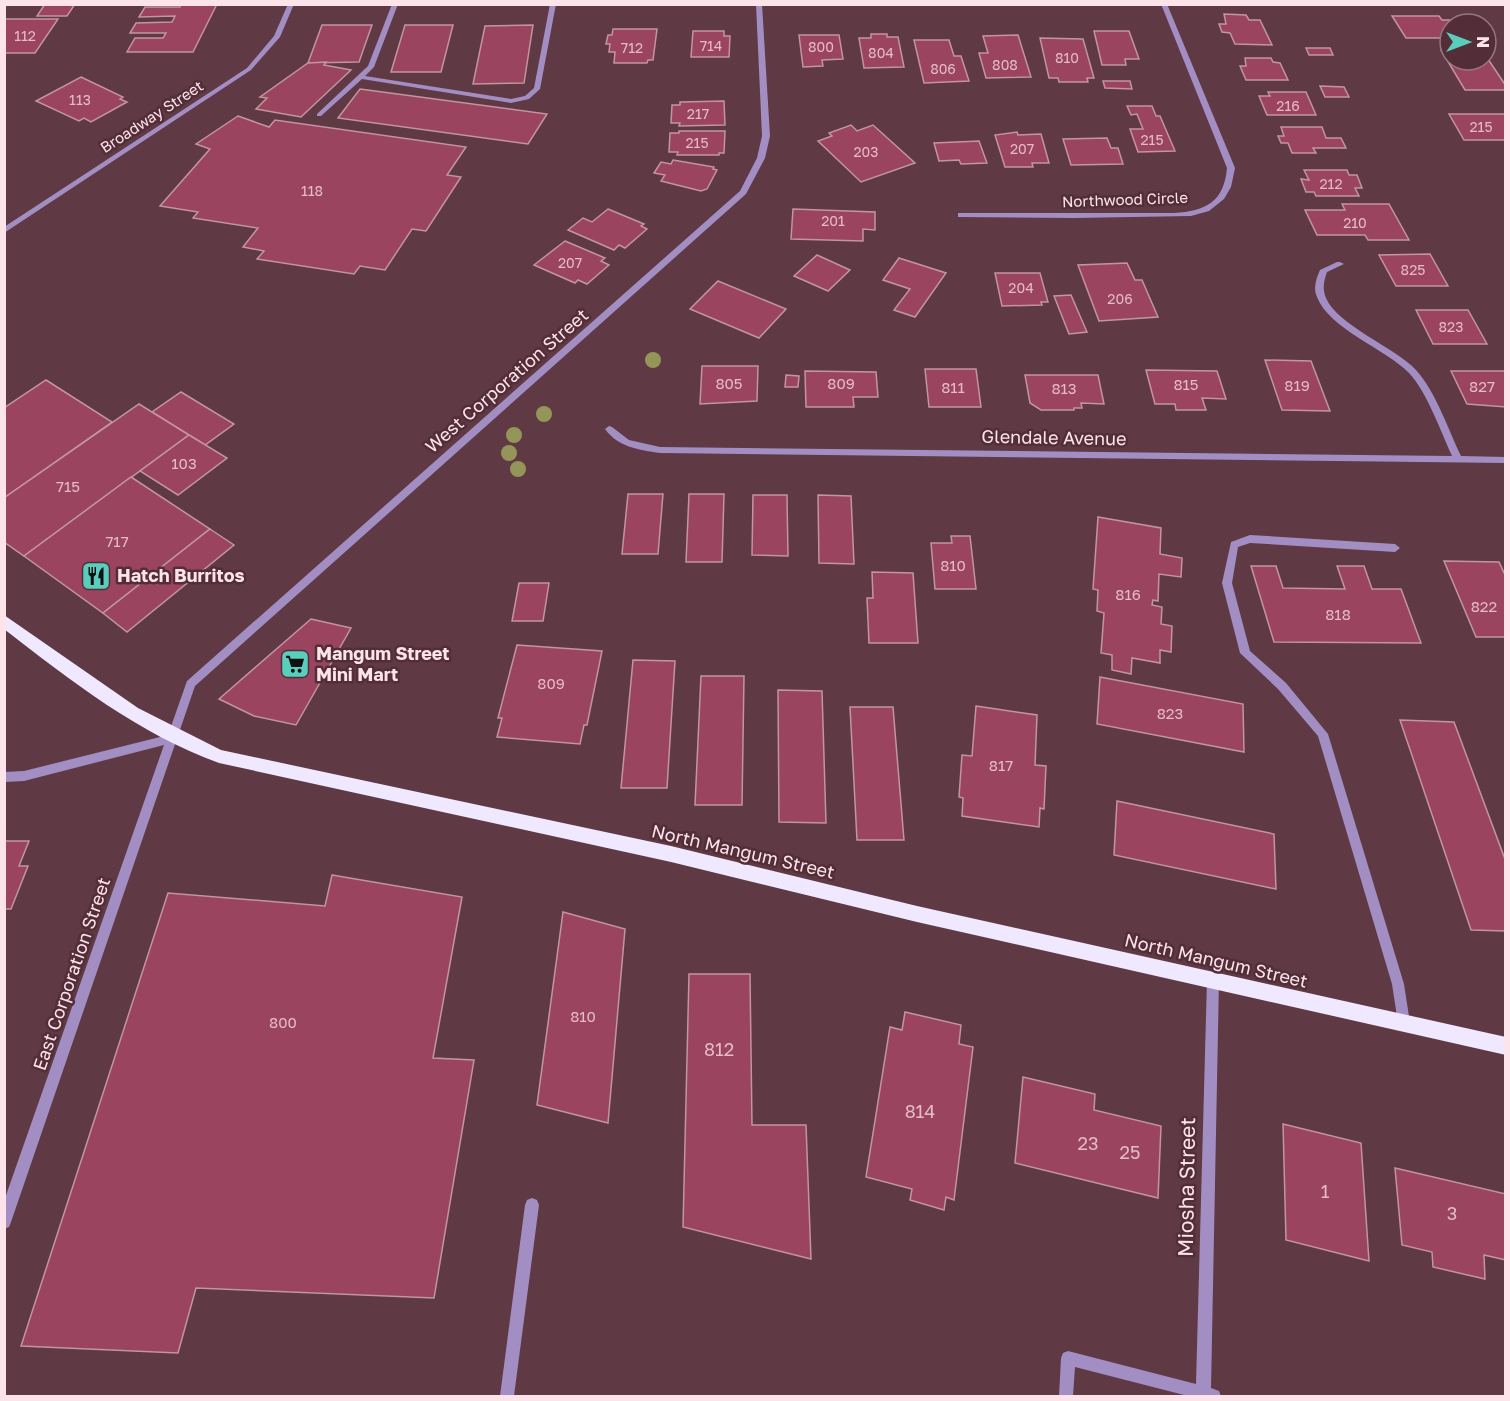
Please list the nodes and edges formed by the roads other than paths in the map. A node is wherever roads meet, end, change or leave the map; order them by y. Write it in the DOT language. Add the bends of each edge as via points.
graph roads {
  1 [pos="291,4"];
  2 [pos="395,4"];
  3 [pos="553,4"];
  4 [pos="615,4"];
  5 [pos="649,4"];
  6 [pos="759,4"];
  7 [pos="1164,4"];
  8 [pos="360,77"];
  9 [pos="319,115"];
  10 [pos="961,215"];
  11 [pos="4,231"];
  12 [pos="1340,264"];
  13 [pos="609,429"];
  14 [pos="1458,460"];
  15 [pos="1506,460"];
  16 [pos="1395,548"];
  17 [pos="4,621"];
  18 [pos="173,738"];
  19 [pos="4,777"];
  20 [pos="1213,980"];
  21 [pos="1404,1023"];
  22 [pos="1506,1046"];
  23 [pos="532,1205"];
  24 [pos="4,1222"];
  25 [pos="1209,1395"];
  26 [pos="507,1396"];
  27 [pos="1066,1396"];
  1 -- 11 [label="street, Broadway Street" via="277,38 249,69"];
  2 -- 8 [label="street" via="371,67"];
  3 -- 8 [label="street" via="537,89 527,98 511,101"];
  4 -- 5 [label="street"];
  6 -- 18 [label="street, West Corporation Street" via="766,136 761,158 743,192 191,684"];
  7 -- 10 [label="street, Northwood Circle" via="1231,168 1230,183 1222,197 1205,209 1181,214"];
  8 -- 9 [label="street"];
  12 -- 14 [label="street" via="1324,270 1318,282 1319,295 1339,319 1412,371 1425,389"];
  13 -- 14 [label="street, Glendale Avenue" via="630,444 660,450"];
  14 -- 15 [label="street, Glendale Avenue"];
  16 -- 21 [label="street" via="1250,539 1234,545 1227,583 1245,652 1282,686 1323,734 1398,984"];
  17 -- 18 [label="main road, North Mangum Street" via="75,677"];
  18 -- 19 [label="street" via="24,776"];
  18 -- 20 [label="main road, North Mangum Street" via="219,756 671,854"];
  18 -- 24 [label="street, East Corporation Street"];
  20 -- 21 [label="main road, North Mangum Street"];
  20 -- 25 [label="street, Miosha Street"];
  21 -- 22 [label="main road, North Mangum Street"];
  23 -- 26 [label="street"];
  25 -- 27 [label="street, Miosha Street" via="1068,1358"];
}
